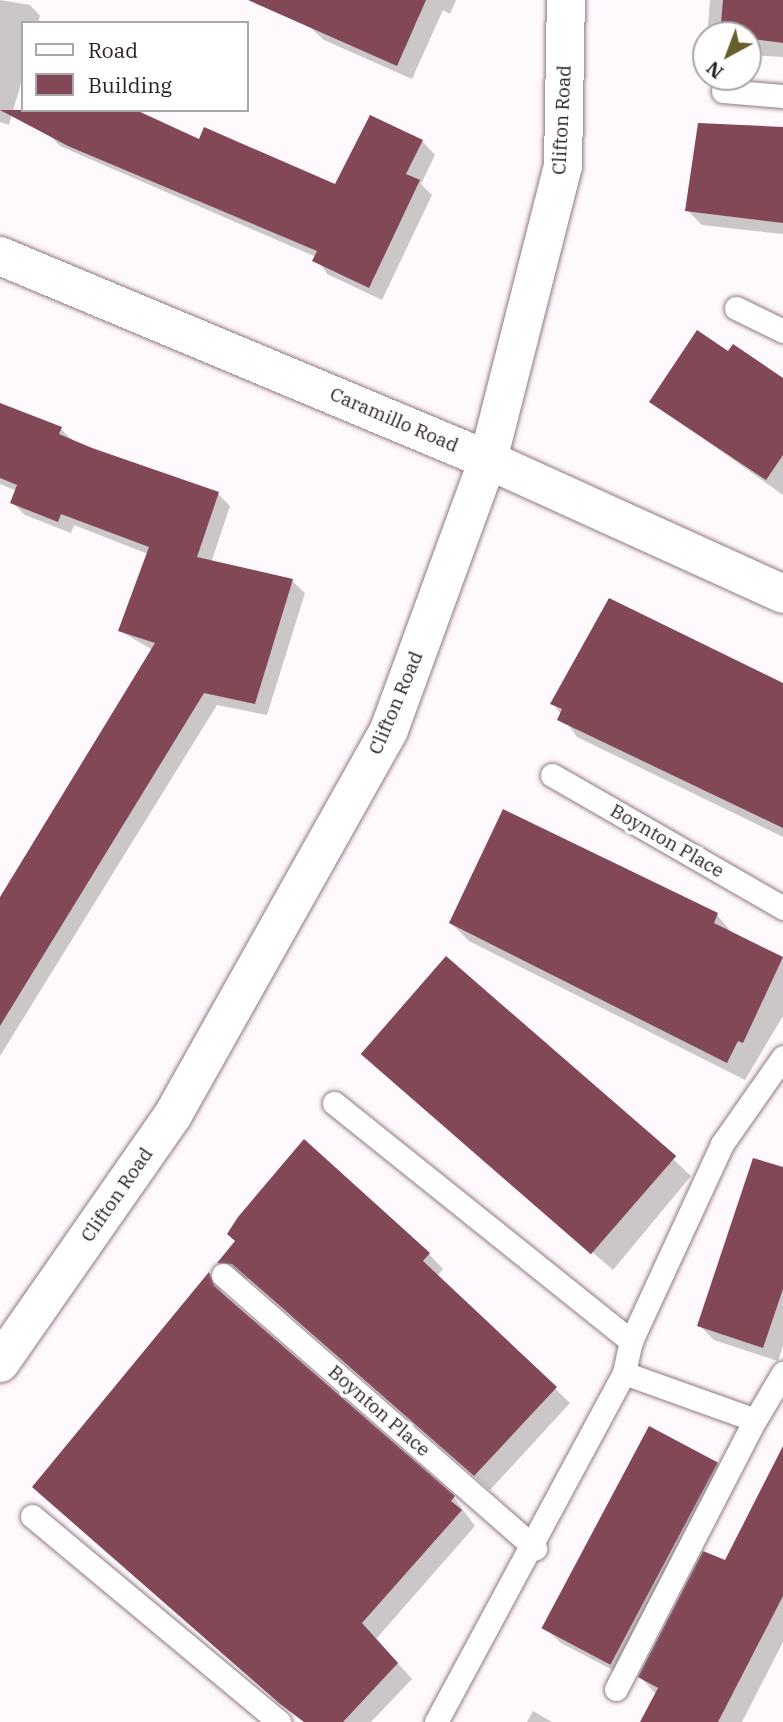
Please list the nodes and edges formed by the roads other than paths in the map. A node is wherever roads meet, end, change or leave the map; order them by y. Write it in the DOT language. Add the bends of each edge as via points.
graph roads {
  1 [pos="566,0"];
  2 [pos="723,91"];
  3 [pos="783,96"];
  4 [pos="0,256"];
  5 [pos="736,308"];
  6 [pos="783,331"];
  7 [pos="488,460"];
  8 [pos="783,594"];
  9 [pos="552,775"];
  10 [pos="783,908"];
  11 [pos="783,1057"];
  12 [pos="334,1103"];
  13 [pos="223,1275"];
  14 [pos="631,1341"];
  15 [pos="0,1363"];
  16 [pos="624,1373"];
  17 [pos="783,1373"];
  18 [pos="755,1420"];
  19 [pos="32,1516"];
  20 [pos="535,1548"];
  21 [pos="616,1689"];
  22 [pos="279,1722"];
  23 [pos="436,1722"];
  1 -- 7 [label="main road, Clifton Road" via="563,166"];
  2 -- 3 [label="lane"];
  4 -- 7 [label="main road, Caramillo Road"];
  5 -- 6 [label="lane"];
  7 -- 8 [label="main road, Caramillo Road"];
  7 -- 15 [label="main road, Clifton Road" via="389,730 173,1115"];
  9 -- 10 [label="lane, Boynton Place"];
  11 -- 14 [label="lane" via="723,1144"];
  12 -- 14 [label="lane"];
  13 -- 20 [label="lane, Boynton Place"];
  14 -- 16 [label="lane"];
  16 -- 18 [label="lane"];
  16 -- 20 [label="lane"];
  17 -- 18 [label="lane"];
  18 -- 21 [label="lane"];
  19 -- 22 [label="lane"];
  20 -- 23 [label="lane"];
}
